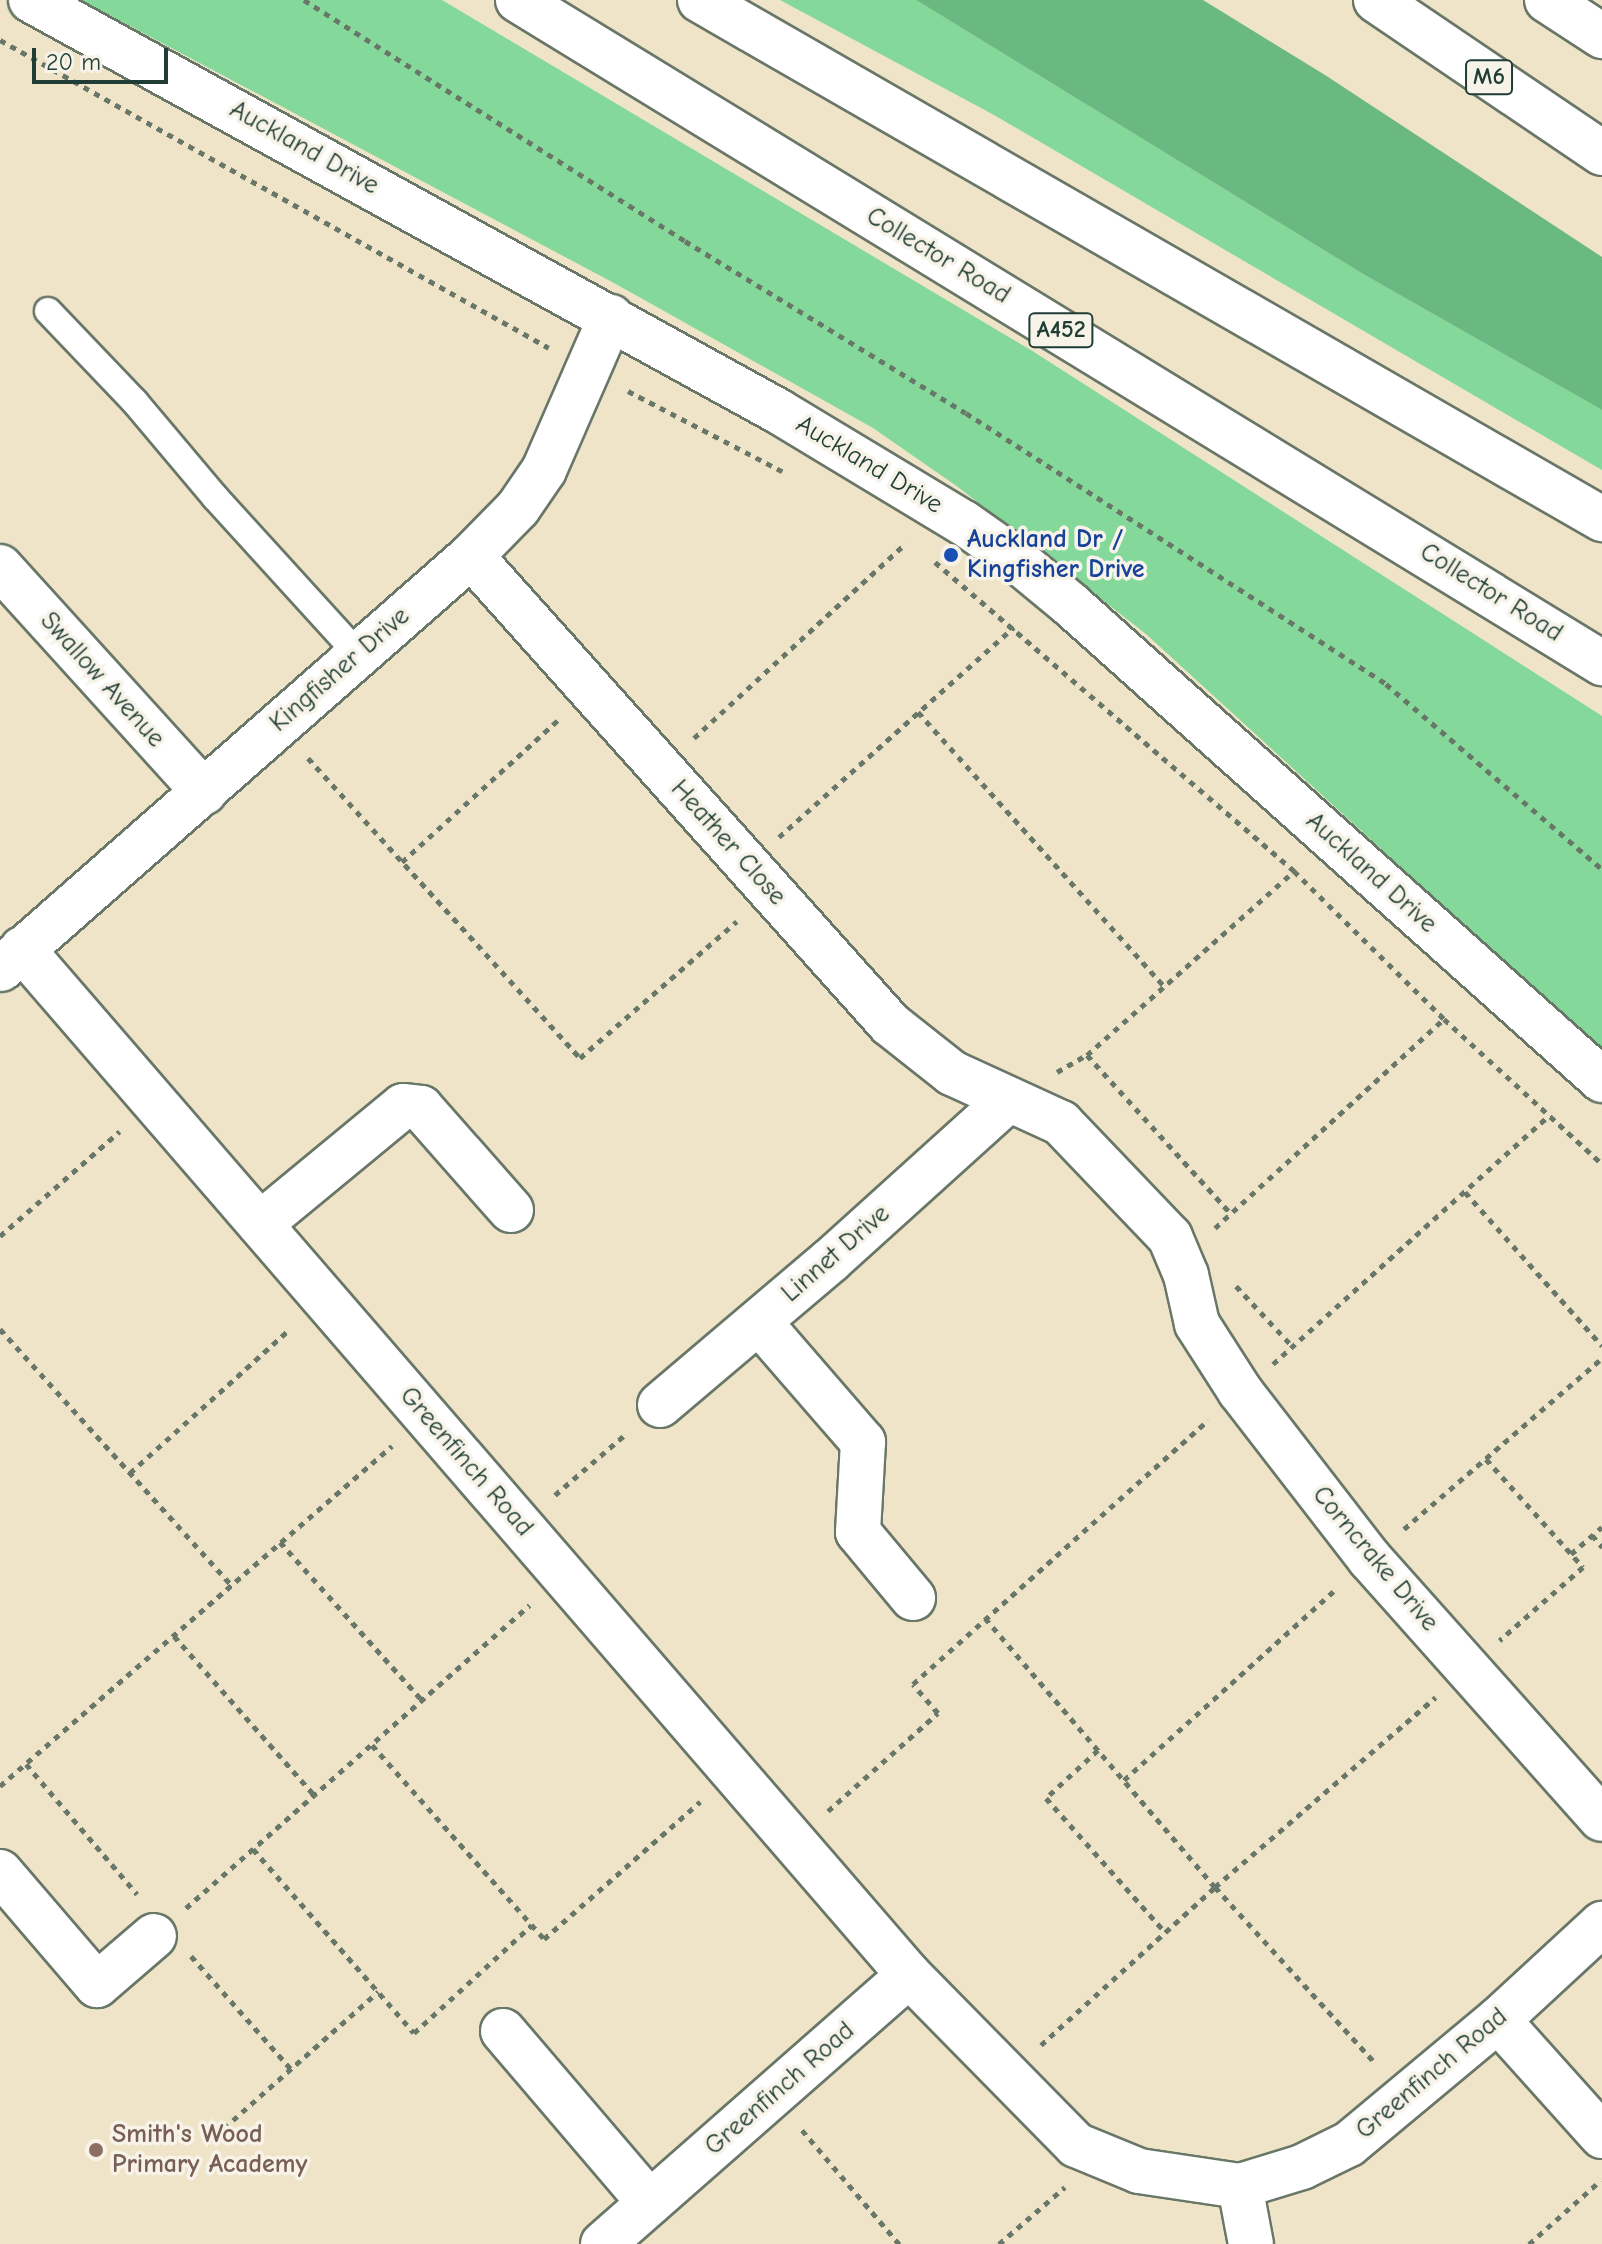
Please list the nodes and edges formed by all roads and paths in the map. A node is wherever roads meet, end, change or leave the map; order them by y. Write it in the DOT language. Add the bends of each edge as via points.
graph roads {
  1 [pos="31,0"];
  2 [pos="304,0"];
  3 [pos="518,0"];
  4 [pos="700,0"];
  5 [pos="1376,0"];
  6 [pos="1547,0"];
  7 [pos="1602,36"];
  8 [pos="0,40"];
  9 [pos="1602,153"];
  10 [pos="48,311"];
  11 [pos="611,317"];
  12 [pos="586,369"];
  13 [pos="795,477"];
  14 [pos="1602,519"];
  15 [pos="894,536"];
  16 [pos="906,543"];
  17 [pos="918,551"];
  18 [pos="471,556"];
  19 [pos="930,558"];
  20 [pos="0,567"];
  21 [pos="1014,627"];
  22 [pos="358,654"];
  23 [pos="1602,663"];
  24 [pos="591,690"];
  25 [pos="918,712"];
  26 [pos="278,725"];
  27 [pos="661,768"];
  28 [pos="204,792"];
  29 [pos="402,862"];
  30 [pos="1602,869"];
  31 [pos="1294,871"];
  32 [pos="760,878"];
  33 [pos="11,959"];
  34 [pos="1165,987"];
  35 [pos="1444,1019"];
  36 [pos="1087,1055"];
  37 [pos="1602,1080"];
  38 [pos="1008,1100"];
  39 [pos="154,1102"];
  40 [pos="1547,1117"];
  41 [pos="1602,1164"];
  42 [pos="1465,1192"];
  43 [pos="511,1210"];
  44 [pos="1231,1214"];
  45 [pos="260,1224"];
  46 [pos="1208,1234"];
  47 [pos="0,1236"];
  48 [pos="1208,1277"];
  49 [pos="324,1299"];
  50 [pos="759,1322"];
  51 [pos="0,1329"];
  52 [pos="1602,1346"];
  53 [pos="1293,1347"];
  54 [pos="1240,1391"];
  55 [pos="660,1405"];
  56 [pos="426,1416"];
  57 [pos="1486,1459"];
  58 [pos="130,1473"];
  59 [pos="520,1525"];
  60 [pos="1602,1527"];
  61 [pos="1592,1535"];
  62 [pos="280,1542"];
  63 [pos="1602,1547"];
  64 [pos="1571,1554"];
  65 [pos="564,1576"];
  66 [pos="231,1585"];
  67 [pos="913,1598"];
  68 [pos="985,1618"];
  69 [pos="174,1636"];
  70 [pos="1468,1669"];
  71 [pos="422,1700"];
  72 [pos="372,1745"];
  73 [pos="1098,1750"];
  74 [pos="734,1772"];
  75 [pos="0,1786"];
  76 [pos="314,1795"];
  77 [pos="1602,1819"];
  78 [pos="794,1841"];
  79 [pos="253,1849"];
  80 [pos="0,1872"];
  81 [pos="1215,1887"];
  82 [pos="1602,1924"];
  83 [pos="532,1925"];
  84 [pos="1165,1932"];
  85 [pos="154,1936"];
  86 [pos="909,1975"];
  87 [pos="378,1992"];
  88 [pos="1498,2020"];
  89 [pos="503,2031"];
  90 [pos="1008,2076"];
  91 [pos="772,2095"];
  92 [pos="1405,2097"];
  93 [pos="1602,2136"];
  94 [pos="206,2144"];
  95 [pos="1101,2156"];
  96 [pos="1602,2179"];
  97 [pos="1240,2186"];
  98 [pos="650,2203"];
  99 [pos="603,2244"];
  100 [pos="899,2244"];
  101 [pos="999,2244"];
  102 [pos="1251,2244"];
  103 [pos="1529,2244"];
  1 -- 11 [label="main road, Auckland Drive"];
  2 -- 30 [label="path" via="966,413 1386,684"];
  3 -- 23 [label="main road, Collector Road / A452"];
  4 -- 14 [label="main road"];
  5 -- 9 [label="main road, M6"];
  6 -- 7 [label="main road"];
  8 -- 12 [label="path"];
  10 -- 22 [label="lane"];
  11 -- 12 [label="main road, Kingfisher Drive"];
  11 -- 37 [label="main road, Auckland Drive" via="866,462 1018,561"];
  12 -- 13 [label="path"];
  12 -- 18 [label="main road, Kingfisher Drive" via="544,470 518,508"];
  15 -- 16 [label="path"];
  16 -- 17 [label="path"];
  16 -- 27 [label="path"];
  18 -- 22 [label="main road, Kingfisher Drive"];
  18 -- 24 [label="main road, Heather Close"];
  19 -- 21 [label="path"];
  20 -- 28 [label="main road, Swallow Avenue"];
  21 -- 25 [label="path"];
  21 -- 31 [label="path"];
  22 -- 26 [label="main road, Kingfisher Drive"];
  24 -- 27 [label="main road, Heather Close"];
  24 -- 29 [label="path"];
  25 -- 32 [label="path"];
  25 -- 34 [label="path"];
  26 -- 28 [label="main road, Kingfisher Drive"];
  26 -- 29 [label="path"];
  27 -- 32 [label="main road, Heather Close"];
  28 -- 33 [label="main road, Kingfisher Drive"];
  29 -- 32 [label="path" via="580,1058"];
  31 -- 34 [label="path"];
  31 -- 35 [label="path"];
  32 -- 38 [label="main road, Heather Close" via="890,1024 952,1073"];
  33 -- 39 [label="main road, Greenfinch Road"];
  34 -- 36 [label="path"];
  35 -- 40 [label="path"];
  35 -- 44 [label="path"];
  36 -- 38 [label="path"];
  36 -- 44 [label="path"];
  38 -- 48 [label="main road, Heather Close" via="1061,1123"];
  38 -- 50 [label="main road, Linnet Drive"];
  39 -- 45 [label="main road, Greenfinch Road"];
  39 -- 47 [label="path"];
  40 -- 41 [label="path"];
  40 -- 42 [label="path"];
  42 -- 52 [label="path"];
  42 -- 53 [label="path"];
  43 -- 45 [label="main road" via="421,1108 403,1106"];
  44 -- 46 [label="path"];
  45 -- 49 [label="main road, Greenfinch Road"];
  48 -- 53 [label="path"];
  48 -- 54 [label="main road, Corncrake Drive" via="1197,1324"];
  49 -- 56 [label="main road, Greenfinch Road"];
  49 -- 58 [label="path"];
  50 -- 55 [label="main road, Linnet Drive"];
  50 -- 67 [label="main road" via="863,1442 858,1532"];
  51 -- 58 [label="path"];
  53 -- 54 [label="path"];
  54 -- 68 [label="path"];
  54 -- 70 [label="main road, Corncrake Drive" via="1370,1559"];
  55 -- 59 [label="path"];
  56 -- 59 [label="main road, Greenfinch Road"];
  56 -- 62 [label="path"];
  57 -- 64 [label="path"];
  58 -- 66 [label="path"];
  59 -- 65 [label="main road, Greenfinch Road"];
  60 -- 61 [label="path"];
  61 -- 63 [label="path"];
  61 -- 64 [label="path"];
  62 -- 66 [label="path"];
  62 -- 71 [label="path"];
  64 -- 70 [label="path" via="1583,1567"];
  65 -- 71 [label="path"];
  65 -- 74 [label="main road, Greenfinch Road"];
  66 -- 69 [label="path"];
  68 -- 73 [label="path"];
  68 -- 78 [label="path" via="913,1684 938,1713"];
  69 -- 75 [label="path"];
  69 -- 76 [label="path"];
  70 -- 77 [label="main road, Corncrake Drive"];
  70 -- 81 [label="path"];
  71 -- 72 [label="path"];
  72 -- 76 [label="path"];
  72 -- 83 [label="path"];
  73 -- 81 [label="path"];
  73 -- 84 [label="path" via="1046,1798"];
  74 -- 78 [label="main road, Greenfinch Road"];
  74 -- 83 [label="path" via="544,1939"];
  76 -- 79 [label="path"];
  78 -- 86 [label="main road, Greenfinch Road"];
  79 -- 85 [label="path"];
  79 -- 87 [label="path"];
  80 -- 85 [label="main road" via="97,1985"];
  81 -- 84 [label="path"];
  81 -- 92 [label="path"];
  82 -- 88 [label="main road, Greenfinch Road"];
  83 -- 87 [label="path" via="414,2033"];
  84 -- 90 [label="path"];
  86 -- 90 [label="main road, Greenfinch Road"];
  86 -- 91 [label="main road, Greenfinch Road"];
  87 -- 94 [label="path"];
  88 -- 92 [label="main road, Greenfinch Road"];
  88 -- 93 [label="main road"];
  89 -- 98 [label="main road"];
  90 -- 95 [label="main road, Greenfinch Road" via="1076,2145"];
  91 -- 98 [label="main road, Greenfinch Road"];
  91 -- 100 [label="path"];
  92 -- 97 [label="main road, Greenfinch Road" via="1349,2144 1302,2167"];
  95 -- 97 [label="main road, Greenfinch Road" via="1139,2171"];
  95 -- 101 [label="path"];
  96 -- 103 [label="path"];
  97 -- 102 [label="main road"];
  98 -- 99 [label="main road, Greenfinch Road"];
}
